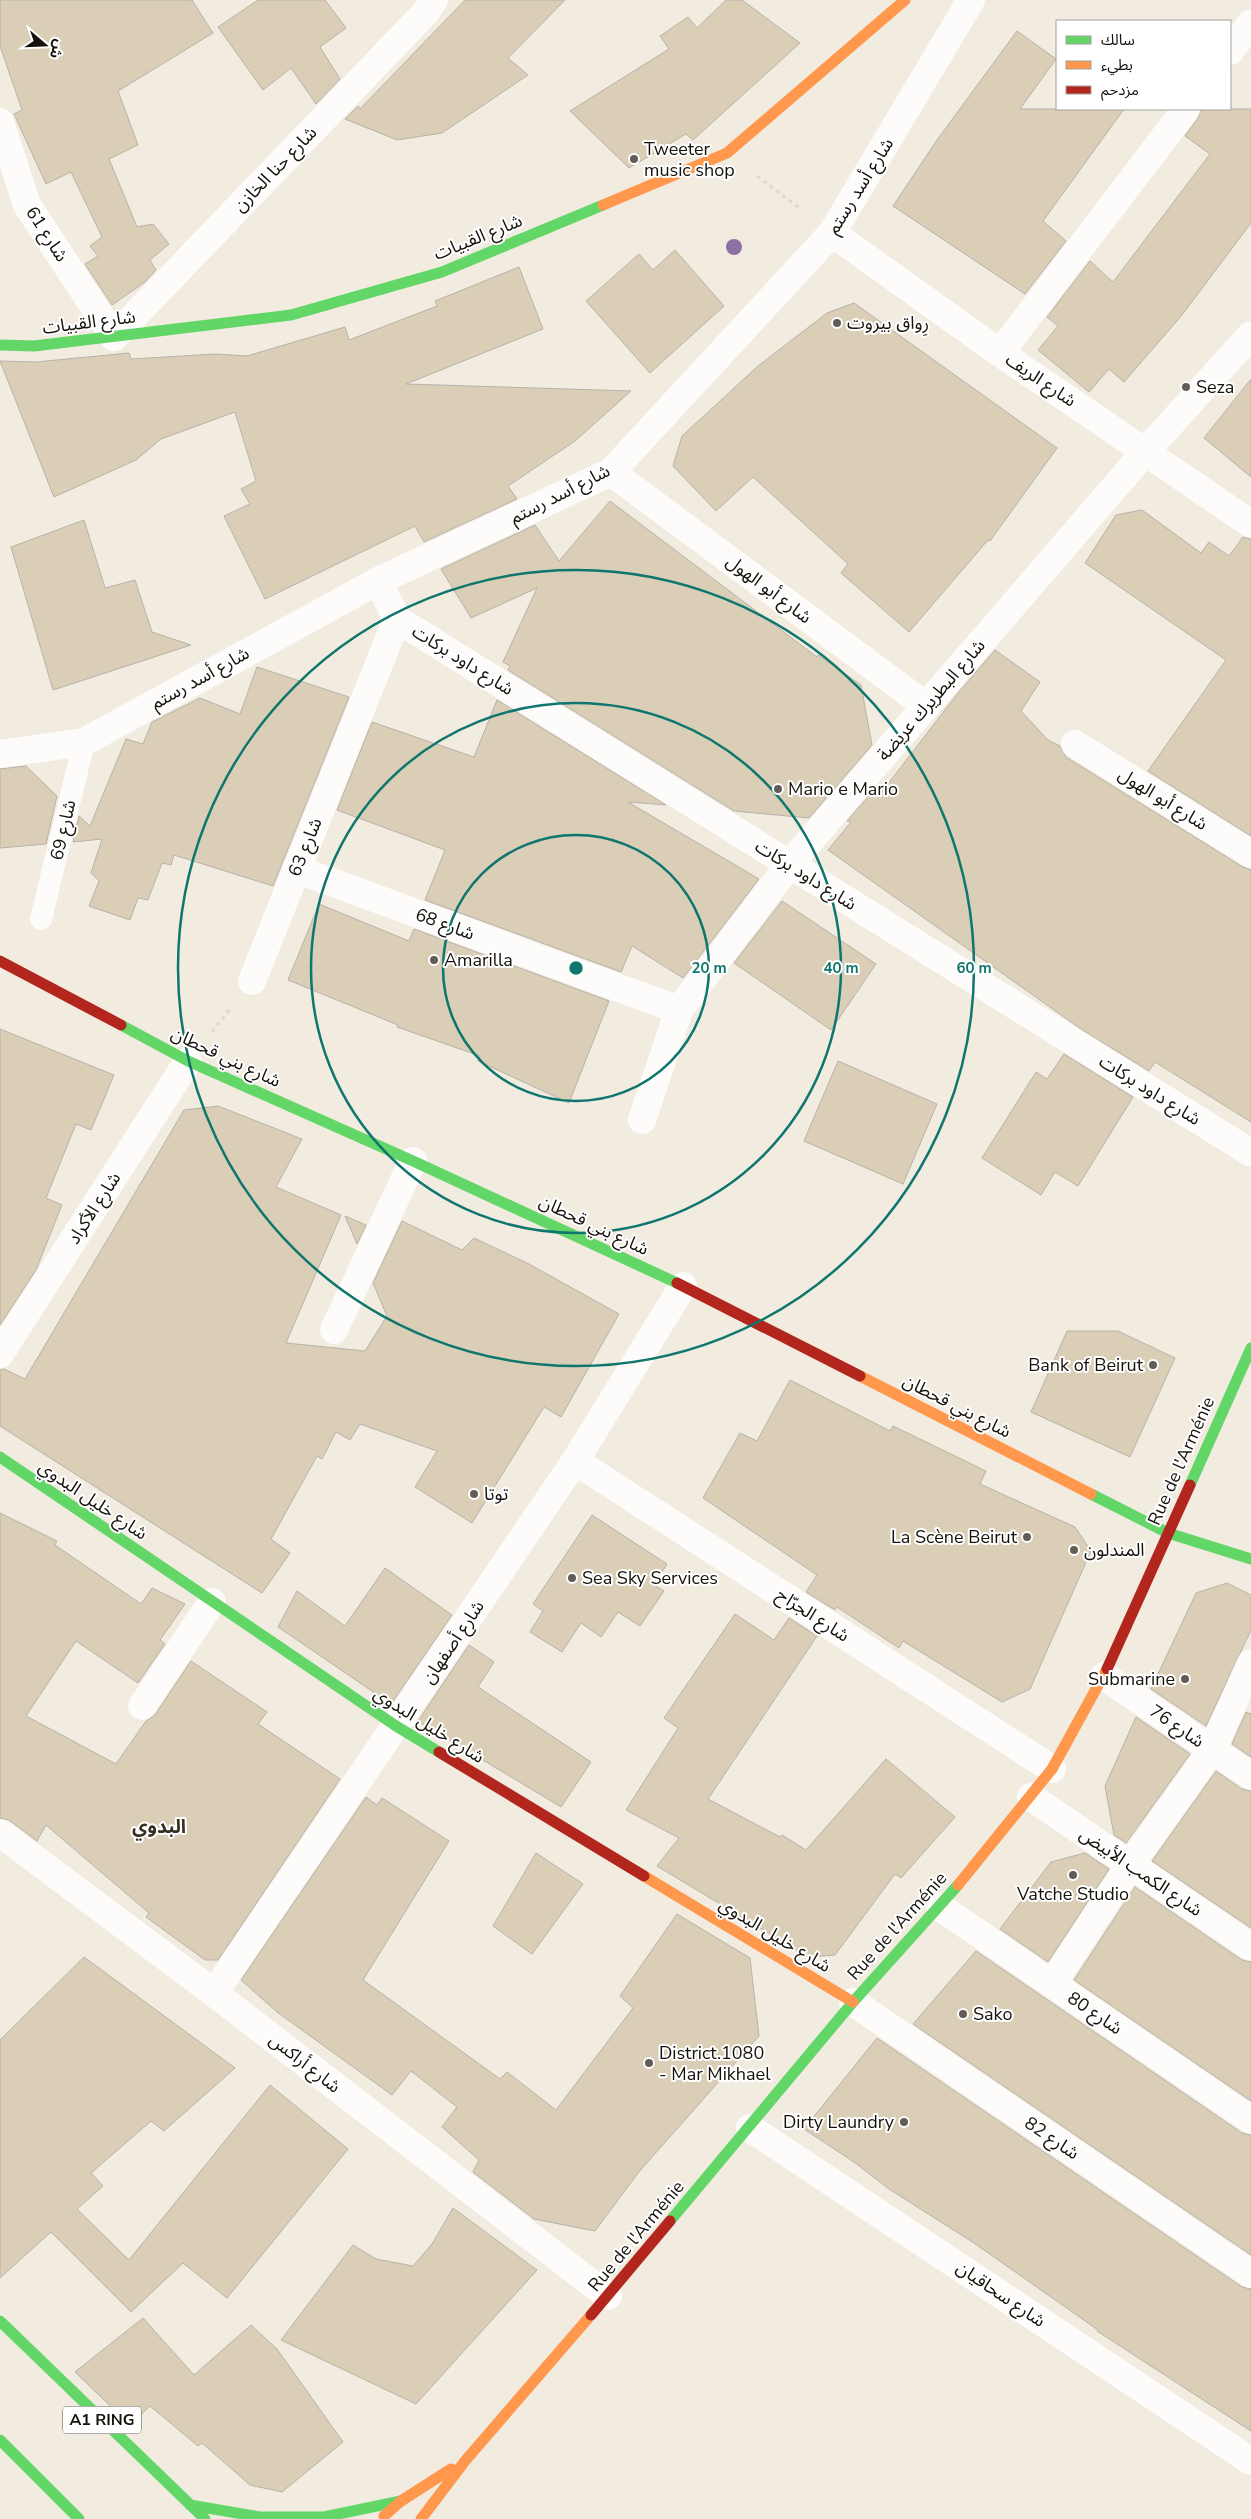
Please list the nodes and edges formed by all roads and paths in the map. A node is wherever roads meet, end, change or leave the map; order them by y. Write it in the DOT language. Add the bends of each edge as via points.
graph roads {
  1 [pos="434,0"];
  2 [pos="905,0"];
  3 [pos="971,0"];
  4 [pos="1251,23"];
  5 [pos="1231,50"];
  6 [pos="1185,110"];
  7 [pos="0,122"];
  8 [pos="726,153"];
  9 [pos="832,233"];
  10 [pos="1251,335"];
  11 [pos="114,337"];
  12 [pos="0,345"];
  13 [pos="1000,352"];
  14 [pos="1145,452"];
  15 [pos="611,472"];
  16 [pos="1251,524"];
  17 [pos="378,581"];
  18 [pos="397,619"];
  19 [pos="926,706"];
  20 [pos="84,742"];
  21 [pos="1075,744"];
  22 [pos="0,754"];
  23 [pos="1251,854"];
  24 [pos="789,865"];
  25 [pos="296,869"];
  26 [pos="41,919"];
  27 [pos="0,961"];
  28 [pos="252,981"];
  29 [pos="679,1010"];
  30 [pos="188,1061"];
  31 [pos="642,1120"];
  32 [pos="1251,1153"];
  33 [pos="414,1161"];
  34 [pos="683,1286"];
  35 [pos="334,1330"];
  36 [pos="1251,1348"];
  37 [pos="0,1354"];
  38 [pos="0,1457"];
  39 [pos="575,1461"];
  40 [pos="1168,1533"];
  41 [pos="1251,1560"];
  42 [pos="212,1602"];
  43 [pos="1251,1663"];
  44 [pos="1104,1676"];
  45 [pos="1243,1700"];
  46 [pos="142,1706"];
  47 [pos="396,1726"];
  48 [pos="1212,1750"];
  49 [pos="1052,1769"];
  50 [pos="1251,1776"];
  51 [pos="1031,1797"];
  52 [pos="0,1833"];
  53 [pos="1130,1865"];
  54 [pos="940,1907"];
  55 [pos="1251,1947"];
  56 [pos="1052,1984"];
  57 [pos="214,1993"];
  58 [pos="852,2002"];
  59 [pos="1251,2120"];
  60 [pos="750,2128"];
  61 [pos="1251,2274"];
  62 [pos="608,2296"];
  63 [pos="0,2321"];
  64 [pos="0,2440"];
  65 [pos="465,2461"];
  66 [pos="1251,2461"];
  67 [pos="401,2501"];
  68 [pos="190,2506"];
  69 [pos="79,2519"];
  70 [pos="205,2519"];
  71 [pos="381,2519"];
  72 [pos="421,2519"];
  1 -- 11 [label="street, شارع حنا الخازن"];
  2 -- 8 [label="main road, شارع القبيات"];
  3 -- 9 [label="street, شارع أسد رستم"];
  4 -- 5 [label="street"];
  6 -- 13 [label="street"];
  7 -- 11 [label="street, شارع 61" via="27,205"];
  8 -- 9 [label="path"];
  8 -- 11 [label="main road, شارع القبيات" via="442,272 291,314"];
  9 -- 13 [label="street, شارع الريف"];
  9 -- 15 [label="street, شارع أسد رستم"];
  10 -- 14 [label="street, شارع البطريرك عريضة"];
  11 -- 12 [label="main road, شارع القبيات" via="34,346"];
  13 -- 14 [label="street, شارع الريف"];
  14 -- 16 [label="street, شارع الريف"];
  14 -- 19 [label="street, شارع البطريرك عريضة"];
  15 -- 17 [label="street, شارع أسد رستم"];
  15 -- 19 [label="street, شارع أبو الهول"];
  17 -- 18 [label="street, شارع داود بركات"];
  17 -- 20 [label="street, شارع أسد رستم"];
  18 -- 24 [label="street, شارع داود بركات"];
  18 -- 25 [label="street, شارع 63"];
  19 -- 24 [label="street, شارع البطريرك عريضة"];
  20 -- 22 [label="street, شارع أسد رستم"];
  20 -- 26 [label="lane, شارع 69"];
  21 -- 23 [label="street, شارع أبو الهول"];
  24 -- 29 [label="street, شارع البطريرك عريضة"];
  24 -- 32 [label="street, شارع داود بركات"];
  25 -- 28 [label="street, شارع 63"];
  25 -- 29 [label="street, شارع 68"];
  27 -- 30 [label="main road, شارع بني قحطان"];
  28 -- 30 [label="path"];
  29 -- 31 [label="street, شارع البطريرك عريضة"];
  30 -- 33 [label="main road, شارع بني قحطان"];
  30 -- 37 [label="street, شارع الأكراد"];
  33 -- 34 [label="main road, شارع بني قحطان"];
  33 -- 35 [label="street"];
  34 -- 39 [label="street, شارع أصفهان"];
  34 -- 40 [label="main road, شارع بني قحطان"];
  36 -- 40 [label="main road, Rue de l'Arménie"];
  38 -- 42 [label="main road, شارع خليل البدوي"];
  39 -- 47 [label="street, شارع أصفهان"];
  39 -- 49 [label="street, شارع الجرّاح"];
  40 -- 41 [label="main road, شارع بني قحطان"];
  40 -- 44 [label="main road, Rue de l'Arménie"];
  42 -- 46 [label="street"];
  42 -- 47 [label="main road, شارع خليل البدوي"];
  43 -- 45 [label="street"];
  44 -- 48 [label="street, شارع 76"];
  44 -- 49 [label="main road, Rue de l'Arménie"];
  45 -- 48 [label="street"];
  47 -- 57 [label="street, شارع أصفهان"];
  47 -- 58 [label="main road, شارع خليل البدوي"];
  48 -- 50 [label="street, شارع 76"];
  48 -- 53 [label="street"];
  49 -- 51 [label="main road, Rue de l'Arménie"];
  51 -- 53 [label="street, شارع الكمب الأبيض"];
  51 -- 54 [label="main road, Rue de l'Arménie"];
  52 -- 57 [label="street, شارع أراكس"];
  53 -- 55 [label="street, شارع الكمب الأبيض"];
  53 -- 56 [label="street"];
  54 -- 56 [label="street, شارع 80"];
  54 -- 58 [label="main road, Rue de l'Arménie"];
  56 -- 59 [label="street, شارع 80"];
  57 -- 62 [label="street, شارع أراكس"];
  58 -- 60 [label="main road, Rue de l'Arménie"];
  58 -- 61 [label="street, شارع 82"];
  60 -- 62 [label="main road, Rue de l'Arménie"];
  60 -- 66 [label="street, شارع سحاقيان"];
  62 -- 65 [label="main road, Rue de l'Arménie"];
  63 -- 68 [label="main road, A1 RING"];
  64 -- 69 [label="main road"];
  65 -- 67 [label="main road, Rue de l'Arménie"];
  65 -- 72 [label="main road, Rue de l'Arménie"];
  67 -- 68 [label="main road" via="324,2516 260,2517"];
  67 -- 71 [label="main road, Rue de l'Arménie"];
  68 -- 70 [label="main road, A1 RING"];
}
